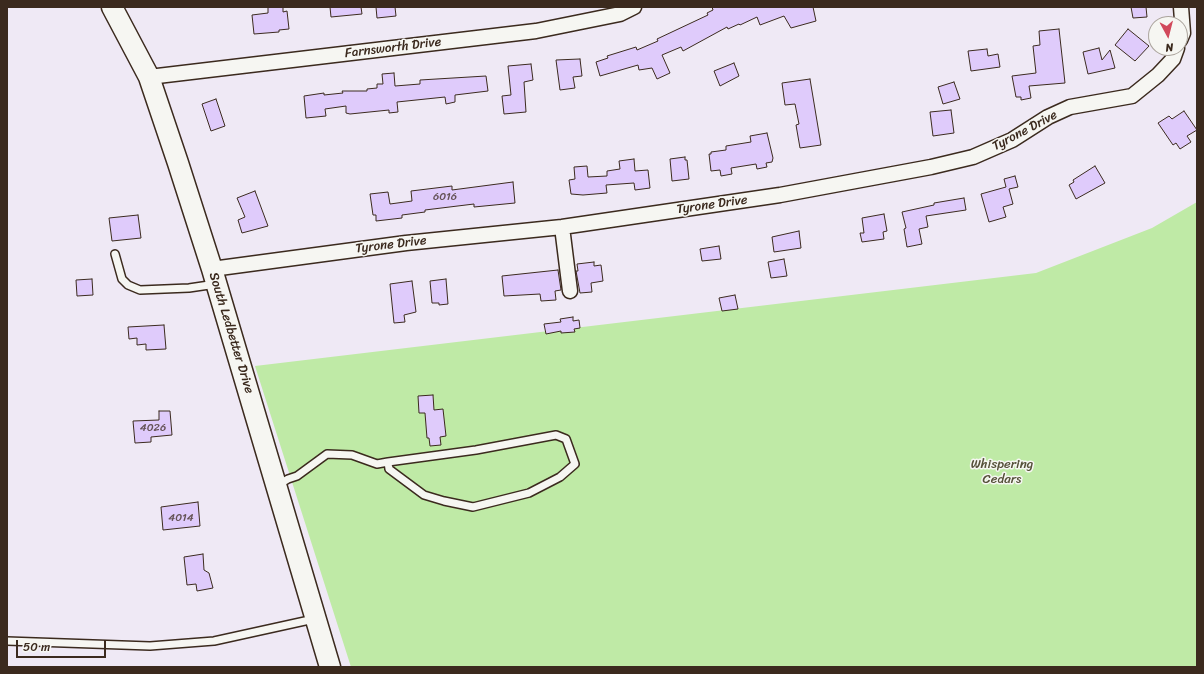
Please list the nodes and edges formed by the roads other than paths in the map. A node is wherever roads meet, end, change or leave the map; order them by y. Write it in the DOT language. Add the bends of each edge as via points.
graph roads {
  1 [pos="112,7"];
  2 [pos="634,7"];
  3 [pos="1173,56"];
  4 [pos="149,77"];
  5 [pos="562,227"];
  6 [pos="115,254"];
  7 [pos="214,276"];
  8 [pos="570,291"];
  9 [pos="388,462"];
  10 [pos="276,486"];
  11 [pos="315,618"];
  12 [pos="7,641"];
  13 [pos="330,667"];
  1 -- 4 [label="street, South Ledbetter Drive"];
  2 -- 4 [label="street, Farnsworth Drive" via="620,14 536,31"];
  3 -- 5 [label="street, Tyrone Drive" via="1158,75 1132,96 1070,108 1048,117 1012,140 973,157 780,195"];
  4 -- 7 [label="street, South Ledbetter Drive"];
  5 -- 7 [label="street, Tyrone Drive" via="406,243"];
  5 -- 8 [label="street"];
  6 -- 7 [label="lane" via="122,279 140,290 189,288"];
  7 -- 10 [label="street, South Ledbetter Drive"];
  9 -- 9 [label="lane" via="476,450 556,435 566,439 575,464 560,477 529,493 473,507 444,502 424,495 389,469"];
  9 -- 10 [label="lane" via="377,464 352,455 327,454 297,476"];
  10 -- 11 [label="street, South Ledbetter Drive"];
  11 -- 12 [label="lane" via="214,641 150,646"];
  11 -- 13 [label="street, South Ledbetter Drive"];
}
